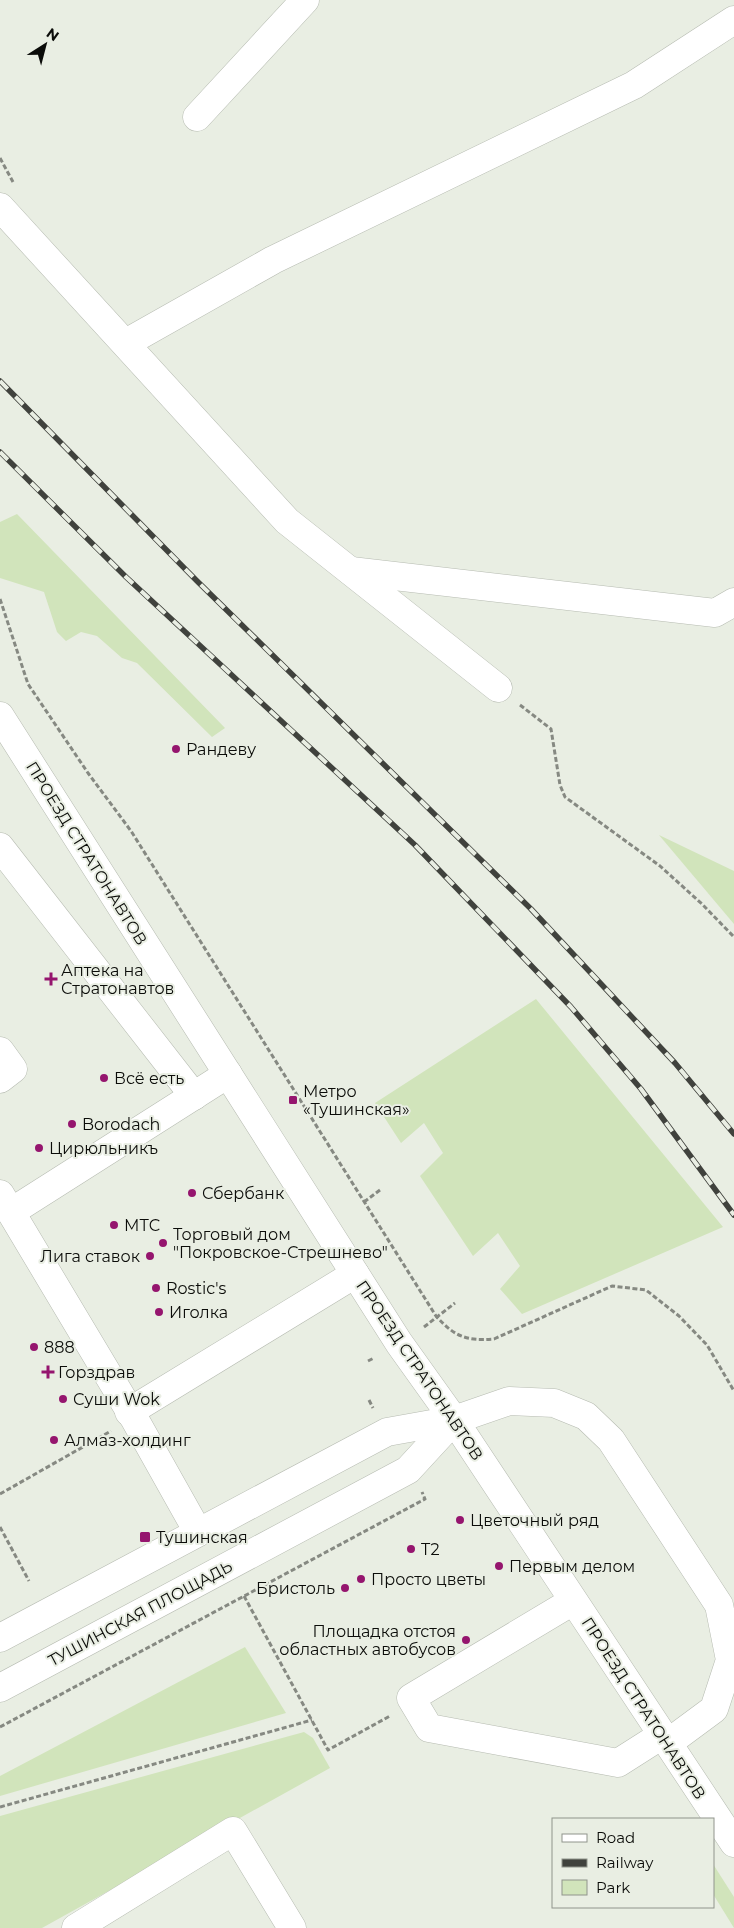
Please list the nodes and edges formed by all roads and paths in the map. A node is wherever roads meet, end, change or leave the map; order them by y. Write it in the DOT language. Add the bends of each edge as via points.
graph roads {
  1 [pos="305,0"];
  2 [pos="734,20"];
  3 [pos="197,117"];
  4 [pos="0,207"];
  5 [pos="126,343"];
  6 [pos="351,572"];
  7 [pos="0,599"];
  8 [pos="734,602"];
  9 [pos="498,688"];
  10 [pos="0,716"];
  11 [pos="0,848"];
  12 [pos="734,937"];
  13 [pos="0,1052"];
  14 [pos="228,1074"];
  15 [pos="0,1079"];
  16 [pos="194,1096"];
  17 [pos="380,1190"];
  18 [pos="364,1202"];
  19 [pos="6,1203"];
  20 [pos="355,1274"];
  21 [pos="455,1304"];
  22 [pos="436,1316"];
  23 [pos="424,1327"];
  24 [pos="374,1358"];
  25 [pos="368,1361"];
  26 [pos="734,1391"];
  27 [pos="369,1400"];
  28 [pos="374,1410"];
  29 [pos="131,1415"];
  30 [pos="454,1420"];
  31 [pos="0,1494"];
  32 [pos="425,1499"];
  33 [pos="0,1527"];
  34 [pos="198,1532"];
  35 [pos="30,1582"];
  36 [pos="244,1596"];
  37 [pos="573,1601"];
  38 [pos="0,1638"];
  39 [pos="0,1688"];
  40 [pos="414,1703"];
  41 [pos="312,1720"];
  42 [pos="0,1726"];
  43 [pos="665,1739"];
  44 [pos="0,1807"];
  45 [pos="734,1843"];
  46 [pos="76,1928"];
  47 [pos="292,1928"];
  1 -- 3 [label="street"];
  2 -- 5 [label="street" via="634,85 273,260"];
  4 -- 5 [label="street"];
  5 -- 6 [label="street" via="287,521"];
  6 -- 8 [label="street" via="715,613"];
  6 -- 9 [label="street"];
  7 -- 18 [label="path" via="28,684 131,831"];
  9 -- 12 [label="path" via="551,730 565,797 660,866"];
  10 -- 14 [label="street, ПРОЕЗД СТРАТОНАВТОВ"];
  11 -- 16 [label="street"];
  13 -- 15 [label="street" via="13,1069"];
  14 -- 16 [label="street"];
  14 -- 20 [label="street, ПРОЕЗД СТРАТОНАВТОВ"];
  16 -- 19 [label="street"];
  17 -- 18 [label="path"];
  18 -- 22 [label="path"];
  19 -- 29 [label="street"];
  20 -- 29 [label="street"];
  20 -- 30 [label="street, ПРОЕЗД СТРАТОНАВТОВ"];
  21 -- 22 [label="path"];
  22 -- 23 [label="path"];
  22 -- 26 [label="path" via="451,1332 474,1341 494,1339 612,1286 646,1290 679,1316 707,1345"];
  24 -- 25 [label="path"];
  27 -- 28 [label="path"];
  29 -- 31 [label="path"];
  29 -- 34 [label="street"];
  30 -- 34 [label="street" via="387,1432"];
  30 -- 37 [label="street, ПРОЕЗД СТРАТОНАВТОВ"];
  30 -- 39 [label="street, ТУШИНСКАЯ ПЛОЩАДЬ" via="408,1470"];
  30 -- 43 [label="street" via="510,1401 554,1403 586,1416 611,1440 719,1605 730,1660 714,1709"];
  32 -- 36 [label="path"];
  33 -- 35 [label="path"];
  34 -- 38 [label="street"];
  36 -- 41 [label="path"];
  36 -- 42 [label="path"];
  37 -- 40 [label="street" via="411,1698"];
  37 -- 43 [label="street, ПРОЕЗД СТРАТОНАВТОВ"];
  40 -- 41 [label="path" via="328,1750"];
  40 -- 43 [label="street" via="429,1728 618,1763"];
  41 -- 44 [label="path"];
  43 -- 45 [label="street, ПРОЕЗД СТРАТОНАВТОВ"];
  46 -- 47 [label="street" via="233,1831"];
}
